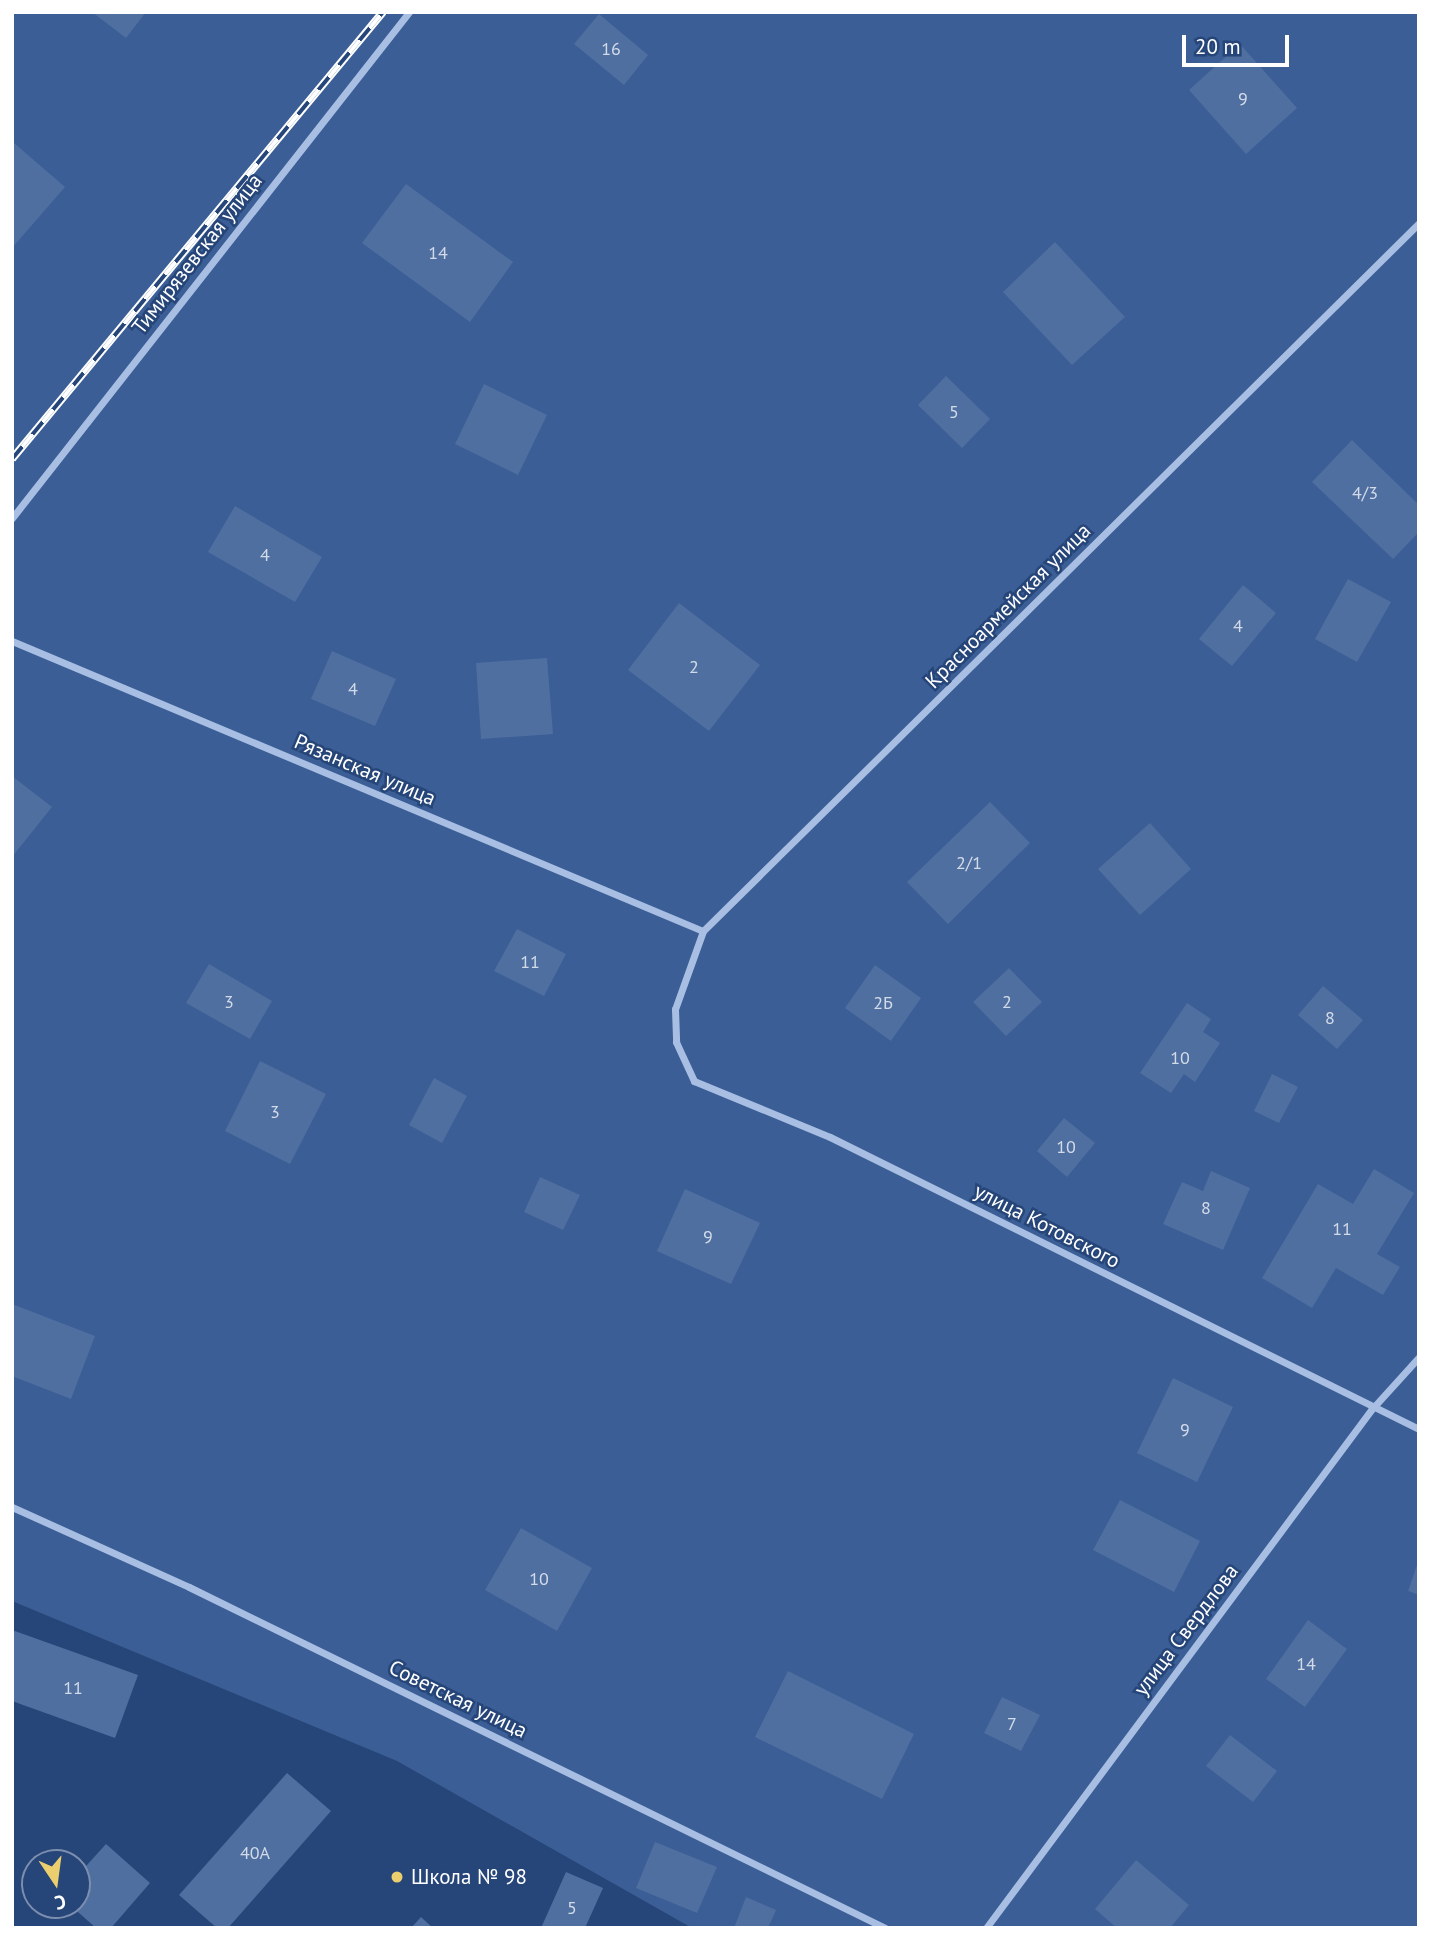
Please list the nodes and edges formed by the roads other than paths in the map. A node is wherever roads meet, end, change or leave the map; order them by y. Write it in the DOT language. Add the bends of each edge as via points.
graph roads {
  1 [pos="410,12"];
  2 [pos="1419,223"];
  3 [pos="12,518"];
  4 [pos="12,641"];
  5 [pos="703,931"];
  6 [pos="676,1042"];
  7 [pos="1419,1357"];
  8 [pos="1371,1410"];
  9 [pos="1419,1429"];
  10 [pos="12,1507"];
  11 [pos="886,1928"];
  12 [pos="986,1928"];
  1 -- 3 [label="street, Тимирязевская улица"];
  2 -- 5 [label="street, Красноармейская улица"];
  4 -- 5 [label="street, Рязанская улица"];
  5 -- 6 [label="street, Красноармейская улица" via="675,1009"];
  6 -- 8 [label="street, улица Котовского" via="694,1081 830,1136"];
  7 -- 8 [label="street, улица Свердлова"];
  8 -- 9 [label="street, улица Котовского"];
  8 -- 12 [label="street, улица Свердлова"];
  10 -- 11 [label="street, Советская улица" via="189,1587"];
}
